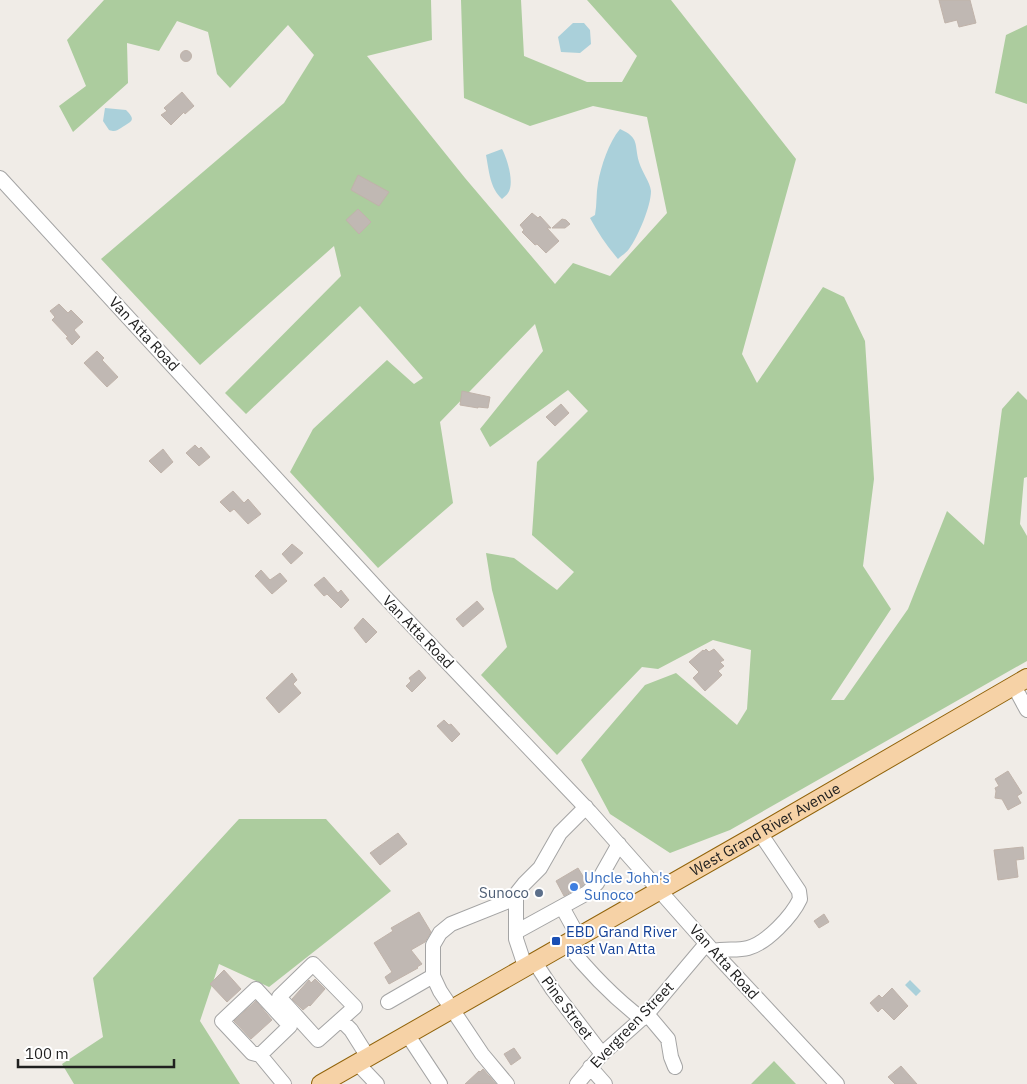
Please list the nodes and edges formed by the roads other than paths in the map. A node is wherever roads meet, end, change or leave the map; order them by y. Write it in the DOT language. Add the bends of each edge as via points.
graph roads {
  1 [pos="0,178"];
  2 [pos="1020,682"];
  3 [pos="1027,710"];
  4 [pos="586,807"];
  5 [pos="760,834"];
  6 [pos="619,844"];
  7 [pos="660,890"];
  8 [pos="516,898"];
  9 [pos="562,906"];
  10 [pos="516,932"];
  11 [pos="572,939"];
  12 [pos="710,947"];
  13 [pos="529,964"];
  14 [pos="433,976"];
  15 [pos="388,1002"];
  16 [pos="452,1008"];
  17 [pos="645,1016"];
  18 [pos="341,1020"];
  19 [pos="407,1034"];
  20 [pos="602,1054"];
  21 [pos="260,1055"];
  22 [pos="363,1060"];
  23 [pos="590,1067"];
  24 [pos="675,1067"];
  25 [pos="284,1084"];
  26 [pos="321,1084"];
  27 [pos="377,1084"];
  28 [pos="440,1084"];
  29 [pos="506,1084"];
  30 [pos="577,1084"];
  31 [pos="605,1084"];
  32 [pos="837,1084"];
  1 -- 4 [label="street, Van Atta Road" via="385,597"];
  2 -- 3 [label="street"];
  2 -- 5 [label="main road, West Grand River Avenue"];
  4 -- 6 [label="street, Van Atta Road"];
  4 -- 8 [label="street" via="560,833 540,868"];
  5 -- 7 [label="main road, West Grand River Avenue"];
  5 -- 12 [label="street" via="799,890 800,899 761,942 749,948"];
  6 -- 7 [label="street, Van Atta Road"];
  6 -- 9 [label="street" via="597,883 587,893"];
  7 -- 11 [label="main road, West Grand River Avenue"];
  7 -- 12 [label="street, Van Atta Road"];
  8 -- 10 [label="street, Pine Street"];
  8 -- 14 [label="street" via="451,924 440,933 432,944"];
  9 -- 10 [label="street"];
  9 -- 11 [label="street"];
  10 -- 13 [label="street, Pine Street"];
  11 -- 13 [label="main road, West Grand River Avenue"];
  11 -- 17 [label="street" via="589,972 617,1000"];
  12 -- 17 [label="street, Evergreen Street"];
  12 -- 32 [label="street, Van Atta Road"];
  13 -- 16 [label="main road, West Grand River Avenue"];
  13 -- 20 [label="street, Pine Street"];
  14 -- 15 [label="street"];
  14 -- 16 [label="street"];
  16 -- 19 [label="main road, West Grand River Avenue"];
  16 -- 29 [label="street"];
  17 -- 20 [label="street, Evergreen Street"];
  17 -- 24 [label="street" via="668,1039"];
  18 -- 18 [label="street" via="355,1008 313,964 279,997 318,1040"];
  18 -- 22 [label="street" via="351,1030"];
  19 -- 22 [label="main road, West Grand River Avenue"];
  19 -- 28 [label="street"];
  20 -- 23 [label="street, Evergreen Street"];
  21 -- 21 [label="street" via="290,1026 256,989 222,1021 252,1053"];
  21 -- 25 [label="street"];
  22 -- 26 [label="main road, West Grand River Avenue"];
  22 -- 27 [label="street"];
  23 -- 30 [label="street, Evergreen Street"];
  23 -- 31 [label="street"];
}
